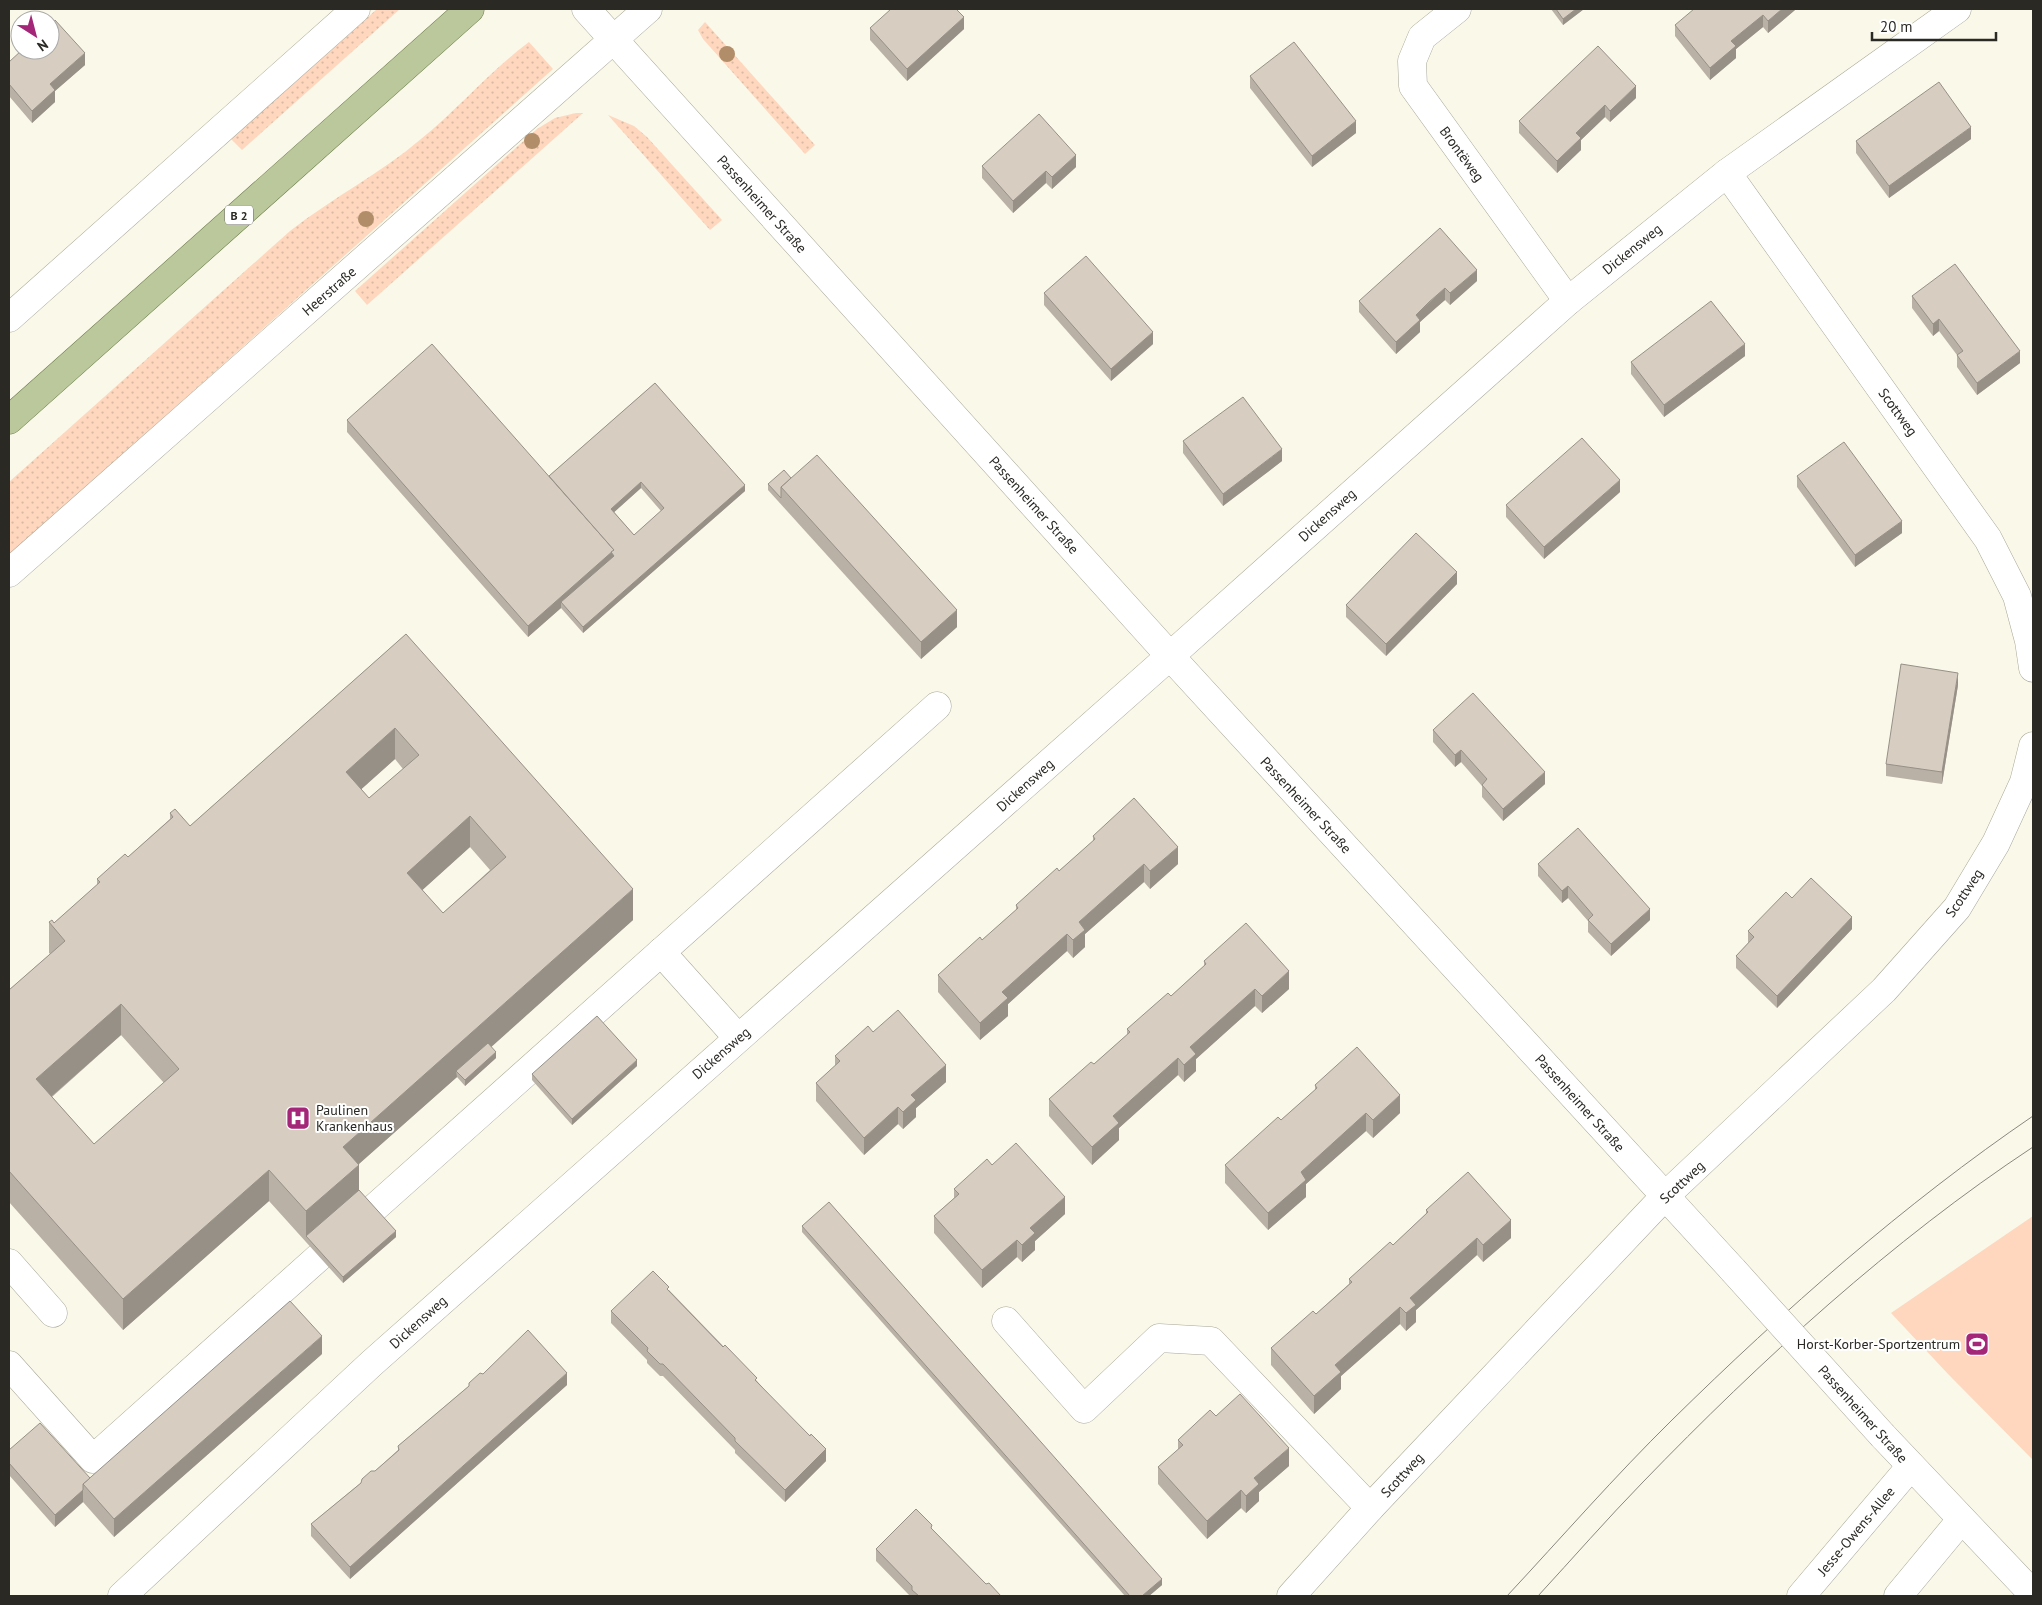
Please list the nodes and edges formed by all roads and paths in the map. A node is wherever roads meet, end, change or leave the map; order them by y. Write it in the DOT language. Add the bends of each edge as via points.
graph roads {
  1 [pos="356,9"];
  2 [pos="470,9"];
  3 [pos="586,9"];
  4 [pos="648,9"];
  5 [pos="1457,9"];
  6 [pos="1957,9"];
  7 [pos="614,40"];
  8 [pos="1727,173"];
  9 [pos="1568,301"];
  10 [pos="9,318"];
  11 [pos="9,420"];
  12 [pos="9,573"];
  13 [pos="1170,656"];
  14 [pos="2033,668"];
  15 [pos="937,706"];
  16 [pos="2033,746"];
  17 [pos="661,952"];
  18 [pos="738,1038"];
  19 [pos="1665,1196"];
  20 [pos="372,1210"];
  21 [pos="319,1257"];
  22 [pos="9,1263"];
  23 [pos="53,1313"];
  24 [pos="1006,1321"];
  25 [pos="9,1365"];
  26 [pos="1911,1466"];
  27 [pos="1370,1508"];
  28 [pos="1961,1520"];
  29 [pos="2033,1594"];
  30 [pos="122,1596"];
  31 [pos="1291,1596"];
  32 [pos="1801,1596"];
  33 [pos="1898,1596"];
  1 -- 10 [label="street"];
  2 -- 11 [label="main road, B 2"];
  3 -- 7 [label="street, Passenheimer Straße"];
  4 -- 7 [label="street, Heerstraße"];
  5 -- 9 [label="street, Brontëweg" via="1422,37 1412,61 1413,86"];
  6 -- 8 [label="street, Dickensweg"];
  7 -- 12 [label="street, Heerstraße"];
  7 -- 13 [label="street, Passenheimer Straße"];
  8 -- 9 [label="street, Dickensweg"];
  8 -- 14 [label="street, Scottweg" via="1988,539 2017,596"];
  9 -- 13 [label="street, Dickensweg"];
  13 -- 18 [label="street, Dickensweg"];
  13 -- 19 [label="street, Passenheimer Straße"];
  15 -- 17 [label="street"];
  16 -- 19 [label="street, Scottweg" via="2024,782 1996,843 1958,908 1884,990"];
  17 -- 18 [label="street"];
  17 -- 20 [label="street"];
  18 -- 30 [label="street, Dickensweg" via="372,1363"];
  19 -- 26 [label="street, Passenheimer Straße, bridge"];
  19 -- 27 [label="street, Scottweg"];
  21 -- 25 [label="street" via="93,1459"];
  22 -- 23 [label="street"];
  24 -- 27 [label="street" via="1084,1409 1159,1338 1211,1341"];
  26 -- 28 [label="street, Passenheimer Straße"];
  26 -- 32 [label="street, Jesse-Owens-Allee"];
  27 -- 31 [label="street, Scottweg"];
  28 -- 29 [label="street, Passenheimer Straße"];
  28 -- 33 [label="street"];
}
